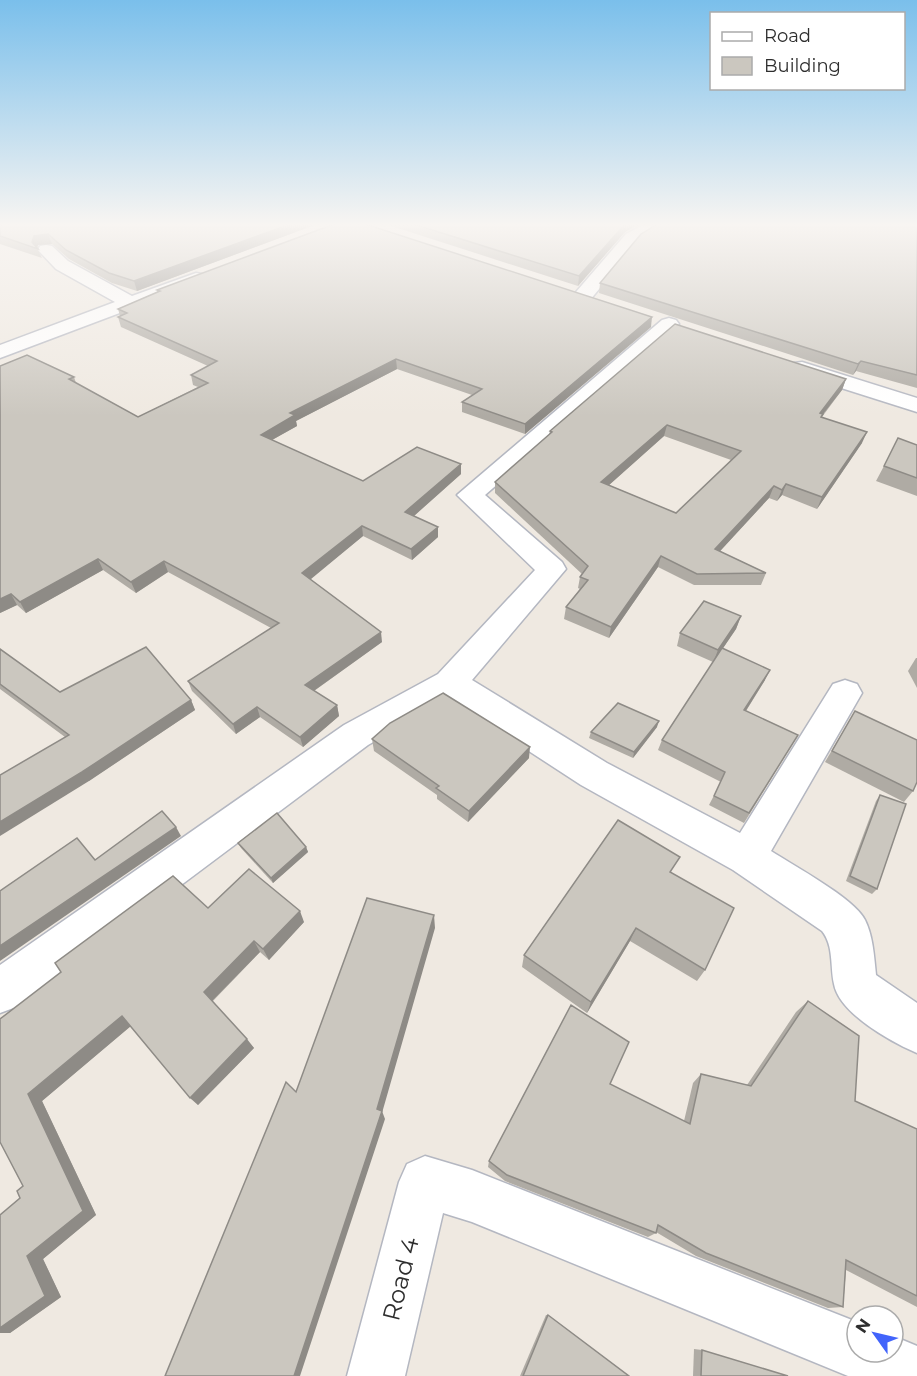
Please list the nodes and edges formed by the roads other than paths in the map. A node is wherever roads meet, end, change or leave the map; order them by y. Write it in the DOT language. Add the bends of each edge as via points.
graph roads {
  1 [pos="102,287"];
  2 [pos="171,287"];
  3 [pos="591,287"];
  4 [pos="561,289"];
  5 [pos="584,296"];
  6 [pos="130,303"];
  7 [pos="605,303"];
  8 [pos="669,325"];
  9 [pos="0,352"];
  10 [pos="782,361"];
  11 [pos="917,405"];
  12 [pos="450,683"];
  13 [pos="845,693"];
  14 [pos="747,857"];
  15 [pos="0,991"];
  16 [pos="917,1030"];
  17 [pos="845,1345"];
  18 [pos="890,1364"];
  19 [pos="917,1375"];
  20 [pos="376,1376"];
  1 -- 6 [label="street"];
  2 -- 6 [label="street"];
  3 -- 5 [label="street"];
  4 -- 5 [label="street"];
  5 -- 7 [label="street"];
  6 -- 9 [label="street"];
  8 -- 12 [label="street" via="470,495 552,569"];
  10 -- 11 [label="street"];
  12 -- 14 [label="street" via="594,774"];
  12 -- 15 [label="street" via="356,735"];
  13 -- 14 [label="street"];
  14 -- 16 [label="street" via="837,917 849,931 855,986"];
  17 -- 20 [label="street, Road 4" via="472,1196 425,1182"];
  18 -- 19 [label="street"];
}
